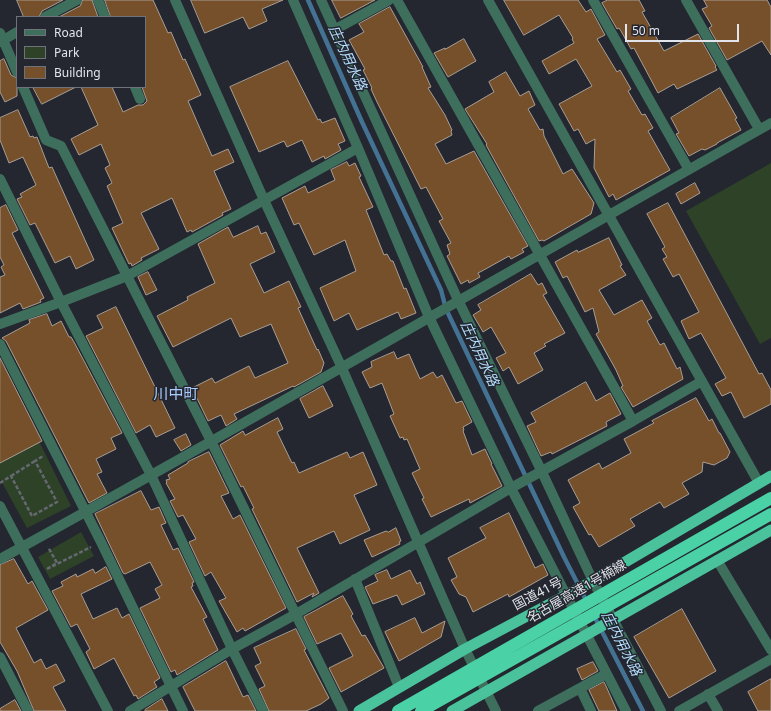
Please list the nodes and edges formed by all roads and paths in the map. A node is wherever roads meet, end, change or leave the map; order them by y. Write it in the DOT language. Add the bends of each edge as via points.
graph roads {
  1 [pos="77,0"];
  2 [pos="98,0"];
  3 [pos="175,0"];
  4 [pos="293,0"];
  5 [pos="321,0"];
  6 [pos="389,0"];
  7 [pos="397,0"];
  8 [pos="488,0"];
  9 [pos="593,0"];
  10 [pos="686,0"];
  11 [pos="48,16"];
  12 [pos="105,16"];
  13 [pos="334,30"];
  14 [pos="16,32"];
  15 [pos="1,38"];
  16 [pos="16,70"];
  17 [pos="23,88"];
  18 [pos="135,88"];
  19 [pos="140,99"];
  20 [pos="771,123"];
  21 [pos="759,130"];
  22 [pos="358,148"];
  23 [pos="688,168"];
  24 [pos="0,179"];
  25 [pos="264,200"];
  26 [pos="608,216"];
  27 [pos="539,254"];
  28 [pos="127,276"];
  29 [pos="61,302"];
  30 [pos="454,302"];
  31 [pos="433,314"];
  32 [pos="0,324"];
  33 [pos="0,344"];
  34 [pos="342,368"];
  35 [pos="702,381"];
  36 [pos="633,421"];
  37 [pos="211,441"];
  38 [pos="54,449"];
  39 [pos="35,461"];
  40 [pos="539,473"];
  41 [pos="151,475"];
  42 [pos="11,476"];
  43 [pos="771,476"];
  44 [pos="0,483"];
  45 [pos="759,483"];
  46 [pos="514,486"];
  47 [pos="771,498"];
  48 [pos="0,506"];
  49 [pos="86,512"];
  50 [pos="771,514"];
  51 [pos="771,530"];
  52 [pos="42,536"];
  53 [pos="101,542"];
  54 [pos="418,543"];
  55 [pos="22,547"];
  56 [pos="0,559"];
  57 [pos="717,560"];
  58 [pos="36,574"];
  59 [pos="355,579"];
  60 [pos="593,581"];
  61 [pos="565,595"];
  62 [pos="296,614"];
  63 [pos="613,620"];
  64 [pos="586,635"];
  65 [pos="465,649"];
  66 [pos="232,650"];
  67 [pos="771,650"];
  68 [pos="0,657"];
  69 [pos="771,659"];
  70 [pos="606,674"];
  71 [pos="171,687"];
  72 [pos="399,687"];
  73 [pos="580,688"];
  74 [pos="486,692"];
  75 [pos="708,694"];
  76 [pos="28,711"];
  77 [pos="108,711"];
  78 [pos="130,711"];
  79 [pos="183,711"];
  80 [pos="263,711"];
  81 [pos="343,711"];
  82 [pos="359,711"];
  83 [pos="398,711"];
  84 [pos="422,711"];
  85 [pos="452,711"];
  86 [pos="496,711"];
  87 [pos="538,711"];
  88 [pos="592,711"];
  89 [pos="626,711"];
  90 [pos="661,711"];
  91 [pos="679,711"];
  92 [pos="718,711"];
  1 -- 11 [label="street"];
  2 -- 12 [label="street"];
  3 -- 25 [label="street"];
  4 -- 22 [label="street"];
  5 -- 13 [label="street"];
  6 -- 13 [label="street"];
  7 -- 27 [label="street"];
  8 -- 26 [label="street"];
  9 -- 23 [label="street"];
  10 -- 21 [label="street"];
  13 -- 30 [label="street"];
  14 -- 15 [label="street"];
  15 -- 16 [label="street"];
  17 -- 28 [label="street" via="46,140 61,146"];
  18 -- 19 [label="street"];
  20 -- 21 [label="street"];
  21 -- 23 [label="street"];
  22 -- 25 [label="street"];
  22 -- 31 [label="street"];
  23 -- 26 [label="street"];
  24 -- 29 [label="street"];
  25 -- 28 [label="street"];
  25 -- 34 [label="street"];
  26 -- 27 [label="street"];
  26 -- 35 [label="street"];
  27 -- 30 [label="street"];
  27 -- 36 [label="street"];
  28 -- 29 [label="street"];
  28 -- 37 [label="street"];
  29 -- 32 [label="street"];
  29 -- 41 [label="street"];
  30 -- 31 [label="street"];
  30 -- 40 [label="street"];
  31 -- 34 [label="street"];
  31 -- 46 [label="street"];
  33 -- 38 [label="street"];
  34 -- 37 [label="street"];
  34 -- 54 [label="street"];
  35 -- 36 [label="street"];
  35 -- 45 [label="street"];
  36 -- 40 [label="street"];
  37 -- 41 [label="street"];
  37 -- 62 [label="street"];
  38 -- 39 [label="path"];
  38 -- 49 [label="street"];
  39 -- 42 [label="path"];
  39 -- 42 [label="path" via="57,502 32,516"];
  40 -- 46 [label="street"];
  40 -- 60 [label="street"];
  41 -- 49 [label="street"];
  41 -- 66 [label="street"];
  42 -- 44 [label="path"];
  43 -- 45 [label="highway, 国道41号"];
  45 -- 60 [label="highway, 国道41号"];
  46 -- 54 [label="street"];
  46 -- 61 [label="street"];
  47 -- 83 [label="highway, 名古屋高速1号楠線, bridge"];
  48 -- 55 [label="street"];
  49 -- 52 [label="street"];
  49 -- 53 [label="street"];
  50 -- 84 [label="highway, 名古屋高速1号楠線, bridge"];
  51 -- 57 [label="highway"];
  52 -- 55 [label="street"];
  52 -- 58 [label="path" via="57,563"];
  53 -- 58 [label="path"];
  53 -- 71 [label="street"];
  54 -- 59 [label="street"];
  54 -- 65 [label="street"];
  55 -- 56 [label="street"];
  55 -- 58 [label="street"];
  57 -- 63 [label="highway"];
  57 -- 67 [label="street"];
  58 -- 77 [label="street"];
  59 -- 62 [label="street"];
  59 -- 72 [label="street"];
  60 -- 61 [label="highway, 国道41号"];
  60 -- 63 [label="street"];
  61 -- 64 [label="street"];
  61 -- 65 [label="highway, 国道41号"];
  62 -- 66 [label="street"];
  62 -- 81 [label="street"];
  63 -- 64 [label="highway"];
  63 -- 90 [label="street"];
  64 -- 70 [label="street"];
  64 -- 74 [label="highway"];
  65 -- 72 [label="highway, 国道41号"];
  65 -- 74 [label="street"];
  66 -- 71 [label="street"];
  66 -- 80 [label="street"];
  68 -- 76 [label="street"];
  69 -- 75 [label="street"];
  70 -- 73 [label="street"];
  70 -- 89 [label="street"];
  71 -- 78 [label="street"];
  71 -- 79 [label="street"];
  72 -- 82 [label="highway, 国道41号"];
  73 -- 87 [label="street"];
  73 -- 88 [label="street"];
  74 -- 85 [label="highway"];
  74 -- 86 [label="street"];
  75 -- 91 [label="street"];
  75 -- 92 [label="street"];
}
